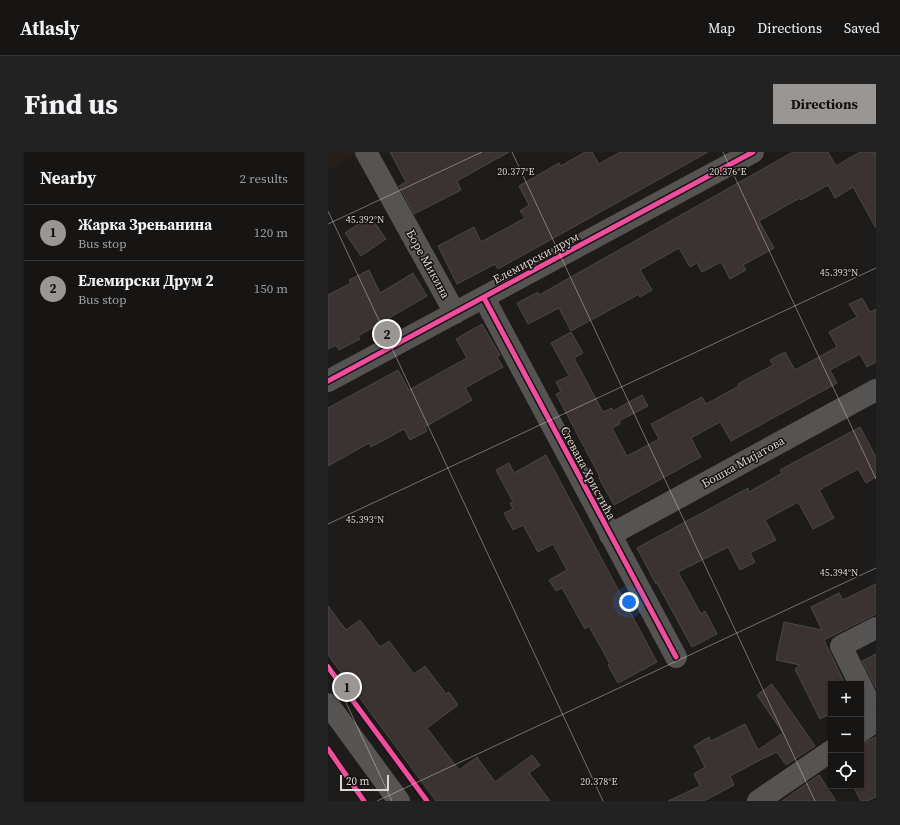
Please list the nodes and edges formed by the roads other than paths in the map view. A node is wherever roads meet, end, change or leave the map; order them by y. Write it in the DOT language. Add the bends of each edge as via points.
graph roads {
  1 [pos="366,152"];
  2 [pos="753,152"];
  3 [pos="484,298"];
  4 [pos="455,313"];
  5 [pos="328,381"];
  6 [pos="876,390"];
  7 [pos="610,535"];
  8 [pos="876,628"];
  9 [pos="676,657"];
  10 [pos="859,681"];
  11 [pos="864,691"];
  12 [pos="328,704"];
  13 [pos="876,716"];
  14 [pos="876,721"];
  15 [pos="864,729"];
  16 [pos="828,753"];
  17 [pos="399,801"];
  18 [pos="758,801"];
  1 -- 4 [label="street, Боре Микина"];
  2 -- 3 [label="street, Елемирски друм"];
  3 -- 4 [label="street, Елемирски друм"];
  3 -- 7 [label="street, Стевана Христића"];
  4 -- 5 [label="street, Елемирски друм"];
  6 -- 7 [label="street, Бошка Мијатова"];
  7 -- 9 [label="street, Стевана Христића"];
  8 -- 10 [label="street" via="841,646"];
  11 -- 13 [label="street"];
  12 -- 17 [label="main road"];
  14 -- 15 [label="street"];
  16 -- 18 [label="street"];
}
